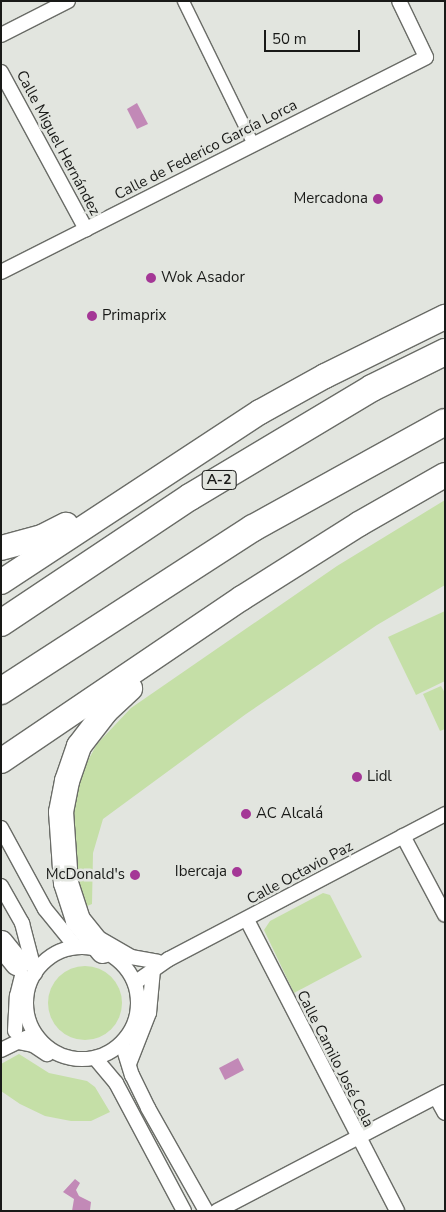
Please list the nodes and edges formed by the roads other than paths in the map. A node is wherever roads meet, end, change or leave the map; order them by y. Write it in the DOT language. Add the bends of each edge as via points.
graph roads {
  1 [pos="68,1"];
  2 [pos="183,1"];
  3 [pos="399,1"];
  4 [pos="1,35"];
  5 [pos="1,72"];
  6 [pos="252,144"];
  7 [pos="86,229"];
  8 [pos="1,272"];
  9 [pos="445,317"];
  10 [pos="445,352"];
  11 [pos="445,422"];
  12 [pos="240,424"];
  13 [pos="445,475"];
  14 [pos="1,548"];
  15 [pos="1,582"];
  16 [pos="242,598"];
  17 [pos="1,623"];
  18 [pos="1,691"];
  19 [pos="1,761"];
  20 [pos="445,814"];
  21 [pos="1,828"];
  22 [pos="403,836"];
  23 [pos="1,886"];
  24 [pos="444,910"];
  25 [pos="247,920"];
  26 [pos="1,943"];
  27 [pos="89,944"];
  28 [pos="160,963"];
  29 [pos="127,968"];
  30 [pos="25,975"];
  31 [pos="136,982"];
  32 [pos="28,1017"];
  33 [pos="36,1034"];
  34 [pos="17,1037"];
  35 [pos="1,1041"];
  36 [pos="122,1043"];
  37 [pos="1,1050"];
  38 [pos="95,1058"];
  39 [pos="129,1064"];
  40 [pos="440,1094"];
  41 [pos="126,1101"];
  42 [pos="445,1113"];
  43 [pos="358,1139"];
  44 [pos="184,1211"];
  45 [pos="206,1211"];
  46 [pos="217,1211"];
  47 [pos="397,1211"];
  1 -- 4 [label="street"];
  2 -- 6 [label="street"];
  3 -- 6 [label="street, Calle de Federico García Lorca" via="426,57"];
  5 -- 7 [label="street, Calle Miguel Hernández"];
  6 -- 7 [label="street, Calle de Federico García Lorca"];
  7 -- 8 [label="street, Calle de Federico García Lorca"];
  9 -- 12 [label="highway" via="325,376"];
  10 -- 17 [label="highway, A-2" via="372,388 190,497"];
  11 -- 18 [label="highway" via="253,528"];
  12 -- 14 [label="highway" via="209,436 78,520 42,537"];
  12 -- 15 [label="highway"];
  13 -- 16 [label="highway" via="359,524"];
  16 -- 19 [label="highway"];
  16 -- 27 [label="highway" via="119,699 79,746 61,812 61,849 66,883"];
  20 -- 22 [label="street, Calle Octavio Paz"];
  21 -- 27 [label="street" via="45,909"];
  22 -- 24 [label="street"];
  22 -- 25 [label="street, Calle Octavio Paz"];
  23 -- 30 [label="street" via="22,923"];
  25 -- 28 [label="street, Calle Octavio Paz"];
  25 -- 43 [label="street, Calle Camilo José Cela"];
  26 -- 30 [label="highway"];
  27 -- 28 [label="street"];
  27 -- 29 [label="street"];
  27 -- 30 [label="street" via="53,956"];
  28 -- 29 [label="street, Calle Octavio Paz"];
  28 -- 31 [label="street, Calle Octavio Paz"];
  28 -- 39 [label="street" via="149,1013"];
  29 -- 31 [label="street"];
  30 -- 32 [label="street"];
  30 -- 34 [label="street" via="17,996"];
  31 -- 36 [label="street" via="138,1013"];
  32 -- 33 [label="street"];
  32 -- 34 [label="street"];
  33 -- 34 [label="street"];
  33 -- 38 [label="street" via="53,1051 66,1057"];
  34 -- 35 [label="street"];
  34 -- 37 [label="street"];
  34 -- 41 [label="street" via="56,1059 100,1072 119,1098"];
  36 -- 38 [label="street"];
  36 -- 39 [label="street"];
  38 -- 41 [label="street"];
  39 -- 45 [label="street" via="148,1108"];
  40 -- 42 [label="street"];
  40 -- 43 [label="street"];
  41 -- 44 [label="street"];
  43 -- 46 [label="street"];
  43 -- 47 [label="street, Calle Camilo José Cela"];
}
